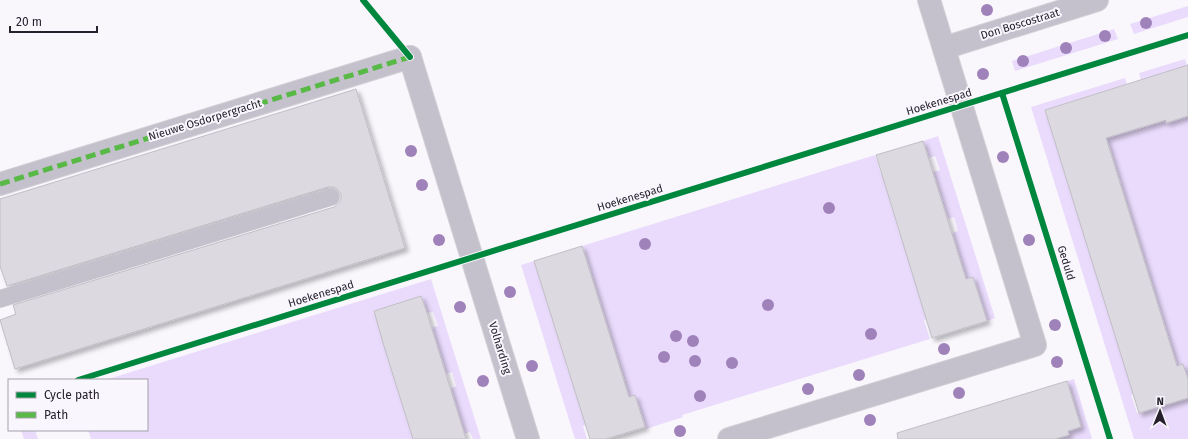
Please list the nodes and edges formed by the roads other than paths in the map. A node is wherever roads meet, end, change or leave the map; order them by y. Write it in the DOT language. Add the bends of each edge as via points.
graph roads {
  1 [pos="929,0"];
  2 [pos="1097,0"];
  3 [pos="944,48"];
  4 [pos="0,184"];
  5 [pos="331,197"];
  6 [pos="472,257"];
  7 [pos="0,299"];
  8 [pos="528,439"];
  9 [pos="728,439"];
  1 -- 3 [label="street"];
  2 -- 3 [label="street, Don Boscostraat"];
  3 -- 9 [label="street" via="1035,345"];
  4 -- 6 [label="street, Nieuwe Osdorpergracht" via="410,57"];
  5 -- 7 [label="lane"];
  6 -- 8 [label="street, Volharding"];
}
